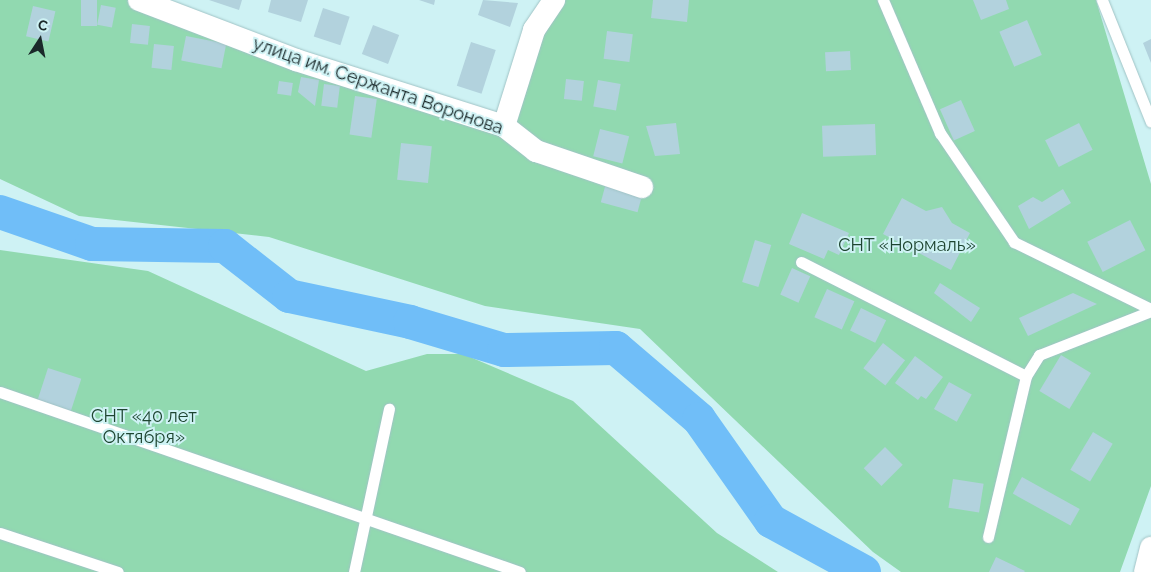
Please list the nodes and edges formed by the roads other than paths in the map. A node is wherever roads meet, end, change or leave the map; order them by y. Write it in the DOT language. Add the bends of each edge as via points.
graph roads {
  1 [pos="139,0"];
  2 [pos="554,0"];
  3 [pos="883,0"];
  4 [pos="1102,0"];
  5 [pos="1151,122"];
  6 [pos="504,126"];
  7 [pos="642,187"];
  8 [pos="801,262"];
  9 [pos="1151,310"];
  10 [pos="1026,376"];
  11 [pos="0,392"];
  12 [pos="389,410"];
  13 [pos="367,517"];
  14 [pos="0,533"];
  15 [pos="988,537"];
  16 [pos="1151,548"];
  17 [pos="118,572"];
  18 [pos="354,572"];
  19 [pos="520,572"];
  20 [pos="1145,572"];
  1 -- 6 [label="street, улица им. Сержанта Воронова" via="296,60"];
  2 -- 6 [label="street" via="534,30"];
  3 -- 9 [label="lane" via="940,133 1014,242"];
  4 -- 5 [label="lane"];
  6 -- 7 [label="street, улица им. Сержанта Воронова" via="536,151"];
  8 -- 10 [label="lane"];
  9 -- 10 [label="lane" via="1039,355"];
  10 -- 15 [label="lane"];
  11 -- 13 [label="lane"];
  12 -- 13 [label="lane"];
  13 -- 18 [label="lane"];
  13 -- 19 [label="lane"];
  14 -- 17 [label="lane"];
  16 -- 20 [label="street"];
}
